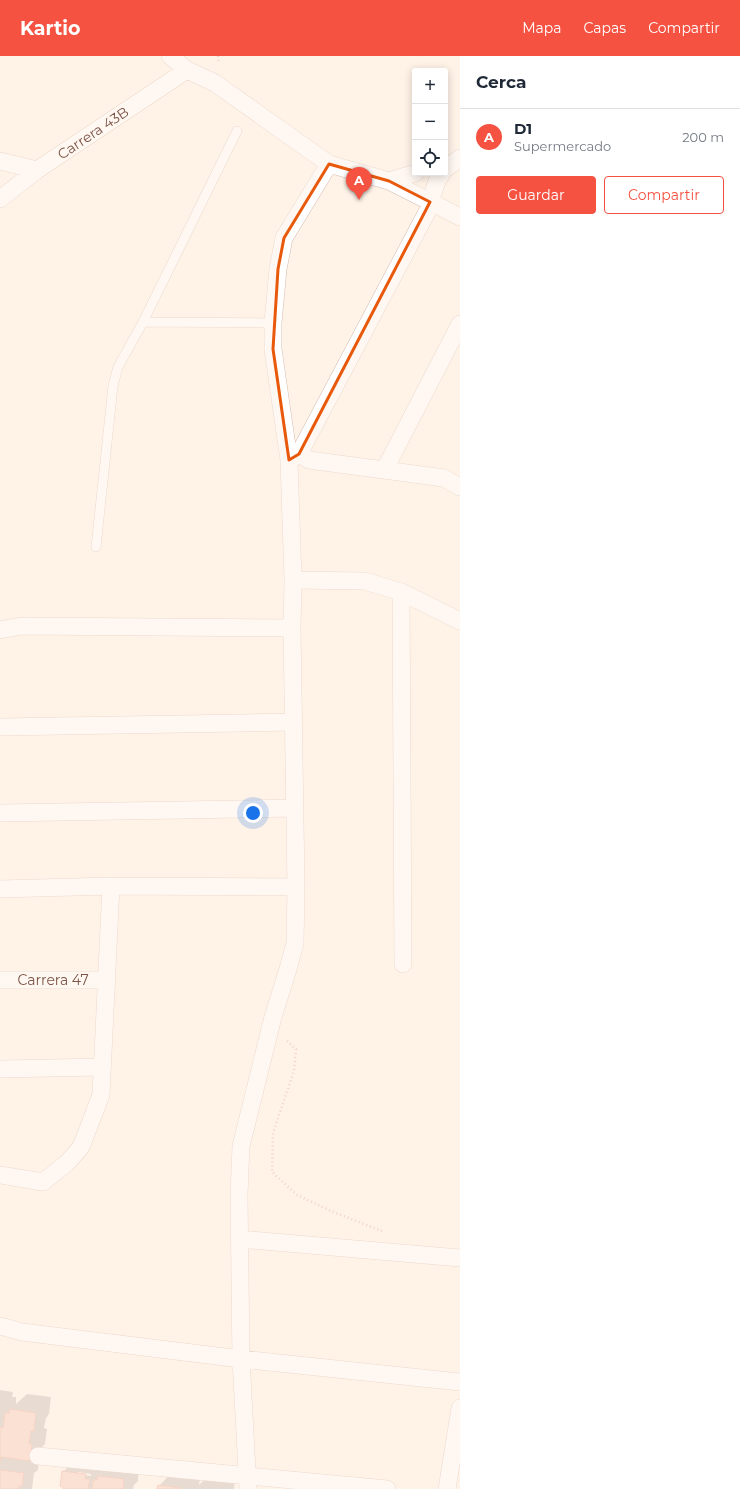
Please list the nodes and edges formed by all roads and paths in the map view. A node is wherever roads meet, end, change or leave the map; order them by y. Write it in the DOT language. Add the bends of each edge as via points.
graph roads {
  1 [pos="170,56"];
  2 [pos="187,70"];
  3 [pos="236,130"];
  4 [pos="460,158"];
  5 [pos="0,161"];
  6 [pos="448,161"];
  7 [pos="329,164"];
  8 [pos="448,167"];
  9 [pos="38,170"];
  10 [pos="412,174"];
  11 [pos="440,176"];
  12 [pos="389,181"];
  13 [pos="0,199"];
  14 [pos="430,202"];
  15 [pos="460,217"];
  16 [pos="143,322"];
  17 [pos="273,323"];
  18 [pos="460,324"];
  19 [pos="294,457"];
  20 [pos="385,469"];
  21 [pos="460,487"];
  22 [pos="96,547"];
  23 [pos="293,580"];
  24 [pos="401,592"];
  25 [pos="460,622"];
  26 [pos="292,628"];
  27 [pos="0,630"];
  28 [pos="293,722"];
  29 [pos="0,727"];
  30 [pos="295,808"];
  31 [pos="0,813"];
  32 [pos="111,886"];
  33 [pos="296,887"];
  34 [pos="0,889"];
  35 [pos="403,964"];
  36 [pos="0,980"];
  37 [pos="107,980"];
  38 [pos="273,1017"];
  39 [pos="102,1067"];
  40 [pos="0,1069"];
  41 [pos="0,1175"];
  42 [pos="382,1231"];
  43 [pos="239,1239"];
  44 [pos="460,1258"];
  45 [pos="0,1326"];
  46 [pos="241,1359"];
  47 [pos="460,1382"];
  48 [pos="460,1408"];
  49 [pos="38,1456"];
  50 [pos="248,1482"];
  51 [pos="387,1489"];
  52 [pos="447,1489"];
  1 -- 2 [label="street"];
  2 -- 7 [label="street" via="215,83"];
  2 -- 9 [label="street, Carrera 43B"];
  3 -- 16 [label="lane"];
  4 -- 6 [label="street"];
  4 -- 8 [label="street"];
  5 -- 9 [label="street"];
  7 -- 12 [label="street"];
  7 -- 17 [label="street" via="284,238 278,268"];
  9 -- 13 [label="street, Carrera 43B"];
  10 -- 12 [label="street"];
  11 -- 14 [label="street"];
  12 -- 14 [label="street"];
  14 -- 15 [label="street"];
  14 -- 19 [label="street" via="427,212"];
  16 -- 17 [label="lane"];
  16 -- 22 [label="lane" via="118,367 113,386"];
  17 -- 19 [label="street" via="273,349"];
  18 -- 20 [label="street"];
  19 -- 20 [label="street"];
  19 -- 23 [label="street"];
  20 -- 21 [label="street" via="444,478"];
  23 -- 24 [label="street" via="365,581"];
  23 -- 26 [label="street"];
  24 -- 25 [label="street"];
  24 -- 35 [label="street"];
  26 -- 27 [label="street" via="22,626"];
  26 -- 28 [label="street"];
  28 -- 29 [label="street"];
  28 -- 30 [label="street"];
  30 -- 31 [label="street"];
  30 -- 33 [label="street"];
  32 -- 33 [label="street"];
  32 -- 34 [label="street"];
  32 -- 37 [label="street"];
  33 -- 38 [label="street" via="295,943"];
  36 -- 37 [label="street, Carrera 47"];
  37 -- 39 [label="street"];
  38 -- 42 [label="path" via="285,1039 296,1049 294,1071 273,1133 272,1172 297,1195"];
  38 -- 43 [label="street" via="241,1146"];
  39 -- 40 [label="street"];
  39 -- 41 [label="street" via="101,1095 81,1147 67,1163 43,1182"];
  43 -- 44 [label="street"];
  43 -- 46 [label="street"];
  45 -- 46 [label="street" via="22,1332"];
  46 -- 47 [label="street"];
  46 -- 50 [label="street"];
  48 -- 52 [label="street"];
  49 -- 50 [label="street"];
  50 -- 51 [label="street"];
}
